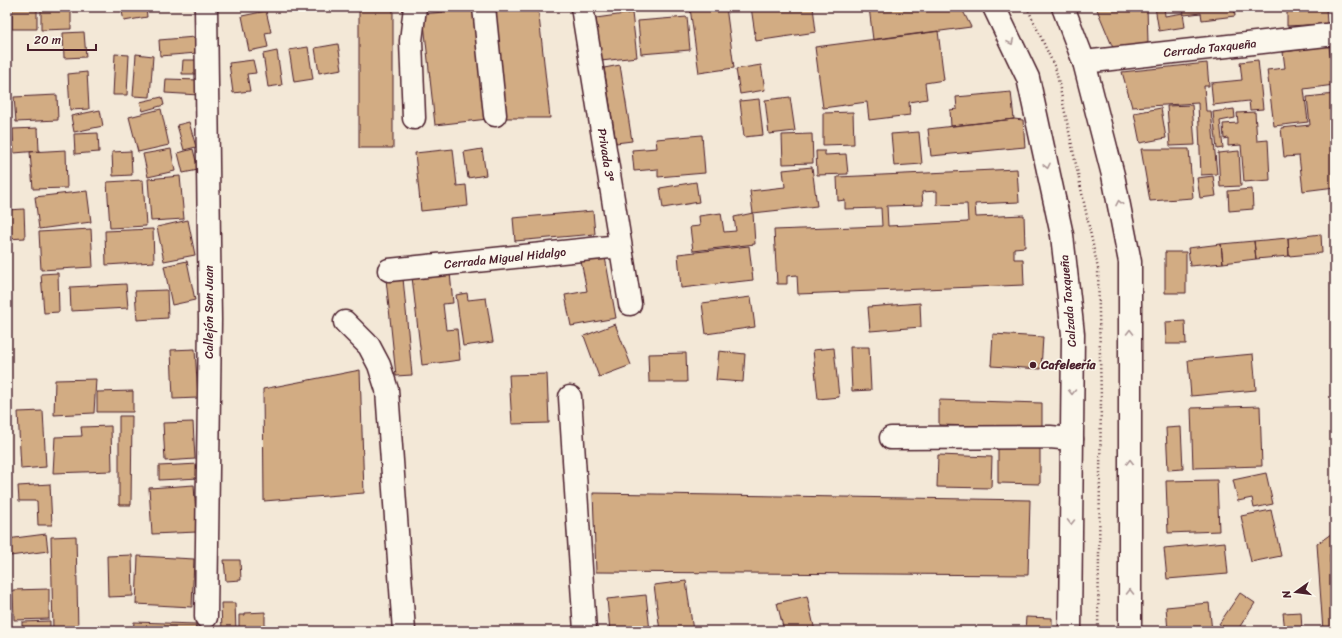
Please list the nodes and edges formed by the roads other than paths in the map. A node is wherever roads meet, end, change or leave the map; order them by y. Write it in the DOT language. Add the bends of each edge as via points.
graph roads {
  1 [pos="206,7"];
  2 [pos="415,7"];
  3 [pos="484,7"];
  4 [pos="582,7"];
  5 [pos="994,7"];
  6 [pos="1063,7"];
  7 [pos="1335,34"];
  8 [pos="1084,62"];
  9 [pos="495,115"];
  10 [pos="414,118"];
  11 [pos="620,246"];
  12 [pos="389,270"];
  13 [pos="630,304"];
  14 [pos="344,322"];
  15 [pos="570,397"];
  16 [pos="891,438"];
  17 [pos="1072,439"];
  18 [pos="206,617"];
  19 [pos="404,631"];
  20 [pos="585,631"];
  21 [pos="1070,631"];
  22 [pos="1130,631"];
  1 -- 18 [label="street, Callejón San Juan" via="210,320"];
  2 -- 10 [label="street" via="411,41"];
  3 -- 9 [label="street"];
  4 -- 11 [label="street, Privada 3ª"];
  5 -- 17 [label="street, Calzada Taxqueña, one-way" via="1028,78 1062,235 1073,334"];
  6 -- 8 [label="street"];
  7 -- 8 [label="street, Cerrada Taxqueña"];
  22 -- 8 [label="street, one-way" via="1130,262 1113,175"];
  11 -- 12 [label="street, Cerrada Miguel Hidalgo"];
  11 -- 13 [label="street, Privada 3ª"];
  14 -- 19 [label="street" via="369,346 379,365 386,390"];
  15 -- 20 [label="street"];
  16 -- 17 [label="street"];
  17 -- 21 [label="street, Calzada Taxqueña, one-way"];
}
